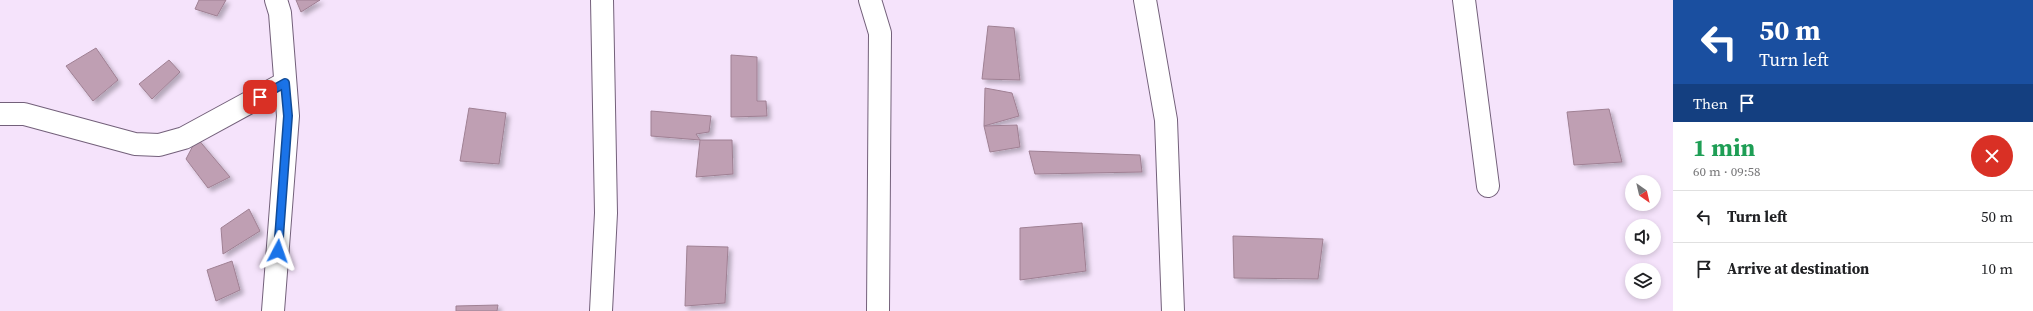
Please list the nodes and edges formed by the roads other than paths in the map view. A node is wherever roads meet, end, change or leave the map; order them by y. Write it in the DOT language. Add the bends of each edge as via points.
graph roads {
  1 [pos="276,0"];
  2 [pos="602,0"];
  3 [pos="870,0"];
  4 [pos="1145,0"];
  5 [pos="1464,0"];
  6 [pos="285,83"];
  7 [pos="0,114"];
  8 [pos="1488,186"];
  9 [pos="273,311"];
  10 [pos="601,311"];
  11 [pos="878,311"];
  12 [pos="1172,311"];
  1 -- 6 [label="street" via="280,13"];
  2 -- 10 [label="street" via="606,213"];
  3 -- 11 [label="street" via="880,33"];
  4 -- 12 [label="street" via="1166,120"];
  5 -- 8 [label="street"];
  6 -- 7 [label="street" via="184,138 159,145 135,144 24,114"];
  6 -- 9 [label="street" via="288,116"];
}
